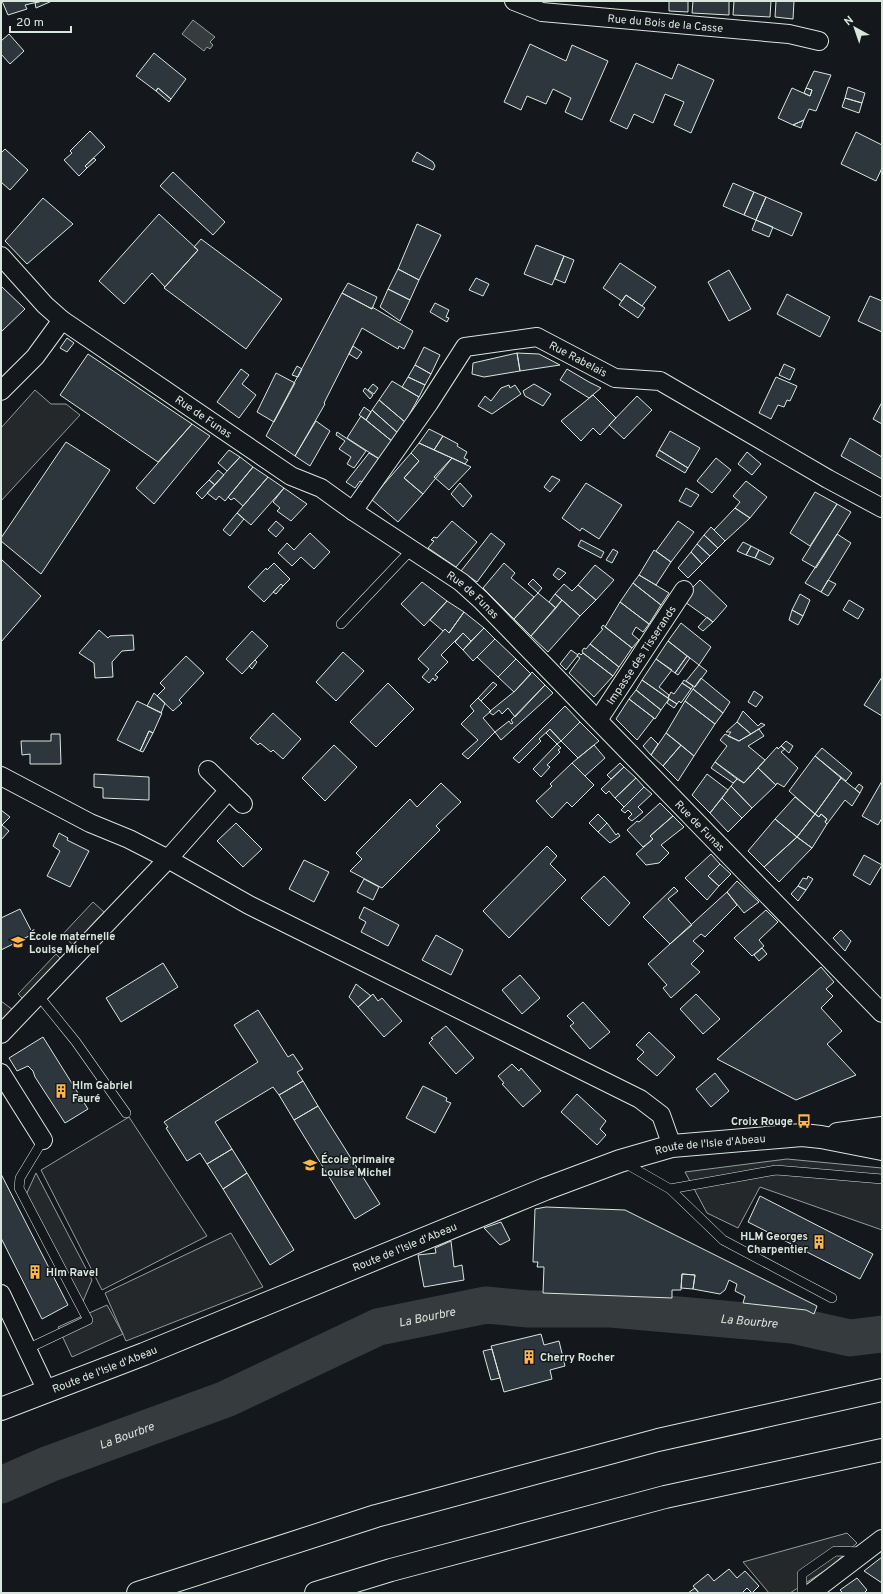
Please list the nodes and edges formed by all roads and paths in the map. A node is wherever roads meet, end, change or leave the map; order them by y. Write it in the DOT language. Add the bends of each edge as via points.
graph roads {
  1 [pos="514,1"];
  2 [pos="819,41"];
  3 [pos="1,256"];
  4 [pos="62,320"];
  5 [pos="1,391"];
  6 [pos="882,508"];
  7 [pos="352,511"];
  8 [pos="412,549"];
  9 [pos="684,590"];
  10 [pos="341,624"];
  11 [pos="598,720"];
  12 [pos="208,770"];
  13 [pos="1,776"];
  14 [pos="229,790"];
  15 [pos="243,804"];
  16 [pos="168,859"];
  17 [pos="38,995"];
  18 [pos="882,1013"];
  19 [pos="1,1034"];
  20 [pos="1,1073"];
  21 [pos="126,1113"];
  22 [pos="882,1128"];
  23 [pos="821,1137"];
  24 [pos="42,1140"];
  25 [pos="672,1146"];
  26 [pos="882,1149"];
  27 [pos="620,1160"];
  28 [pos="882,1179"];
  29 [pos="670,1189"];
  30 [pos="1,1294"];
  31 [pos="832,1298"];
  32 [pos="27,1349"];
  33 [pos="882,1390"];
  34 [pos="47,1391"];
  35 [pos="1,1409"];
  36 [pos="882,1450"];
  37 [pos="882,1539"];
  38 [pos="866,1552"];
  39 [pos="138,1593"];
  40 [pos="316,1593"];
  41 [pos="802,1593"];
  42 [pos="811,1593"];
  1 -- 2 [label="street, Rue du Bois de la Casse" via="542,12 789,34"];
  3 -- 4 [label="street, Rue de Funas"];
  4 -- 5 [label="street" via="35,357"];
  4 -- 7 [label="street, Rue de Funas" via="291,476 321,488"];
  6 -- 7 [label="street, Rue Rabelais" via="660,381 615,378 537,337 465,347 429,403"];
  7 -- 8 [label="street, Rue de Funas"];
  8 -- 10 [label="lane"];
  8 -- 11 [label="street, Rue de Funas" via="461,582 481,600"];
  9 -- 11 [label="street, Impasse des Tisserands"];
  11 -- 18 [label="street, Rue de Funas"];
  12 -- 14 [label="street"];
  13 -- 16 [label="street" via="90,823"];
  14 -- 15 [label="street"];
  14 -- 16 [label="street"];
  16 -- 17 [label="street"];
  16 -- 25 [label="street" via="249,905 640,1099 662,1115"];
  17 -- 19 [label="street"];
  17 -- 21 [label="lane" via="76,1042"];
  20 -- 24 [label="street"];
  22 -- 23 [label="main road, Route de l'Isle d'Abeau"];
  23 -- 25 [label="main road, Route de l'Isle d'Abeau" via="802,1135"];
  23 -- 26 [label="main road, Route de l'Isle d'Abeau"];
  24 -- 32 [label="lane" via="20,1178 19,1188 88,1320"];
  25 -- 27 [label="main road, Route de l'Isle d'Abeau"];
  27 -- 29 [label="lane"];
  27 -- 34 [label="main road, Route de l'Isle d'Abeau"];
  28 -- 29 [label="lane" via="776,1170"];
  29 -- 31 [label="lane" via="723,1240"];
  30 -- 32 [label="street"];
  32 -- 34 [label="street"];
  33 -- 39 [label="main road" via="658,1440 392,1512"];
  34 -- 35 [label="main road, Route de l'Isle d'Abeau"];
  36 -- 40 [label="main road" via="665,1497 398,1568"];
  37 -- 38 [label="street"];
  38 -- 41 [label="lane" via="835,1551 802,1574"];
  38 -- 42 [label="street"];
}
